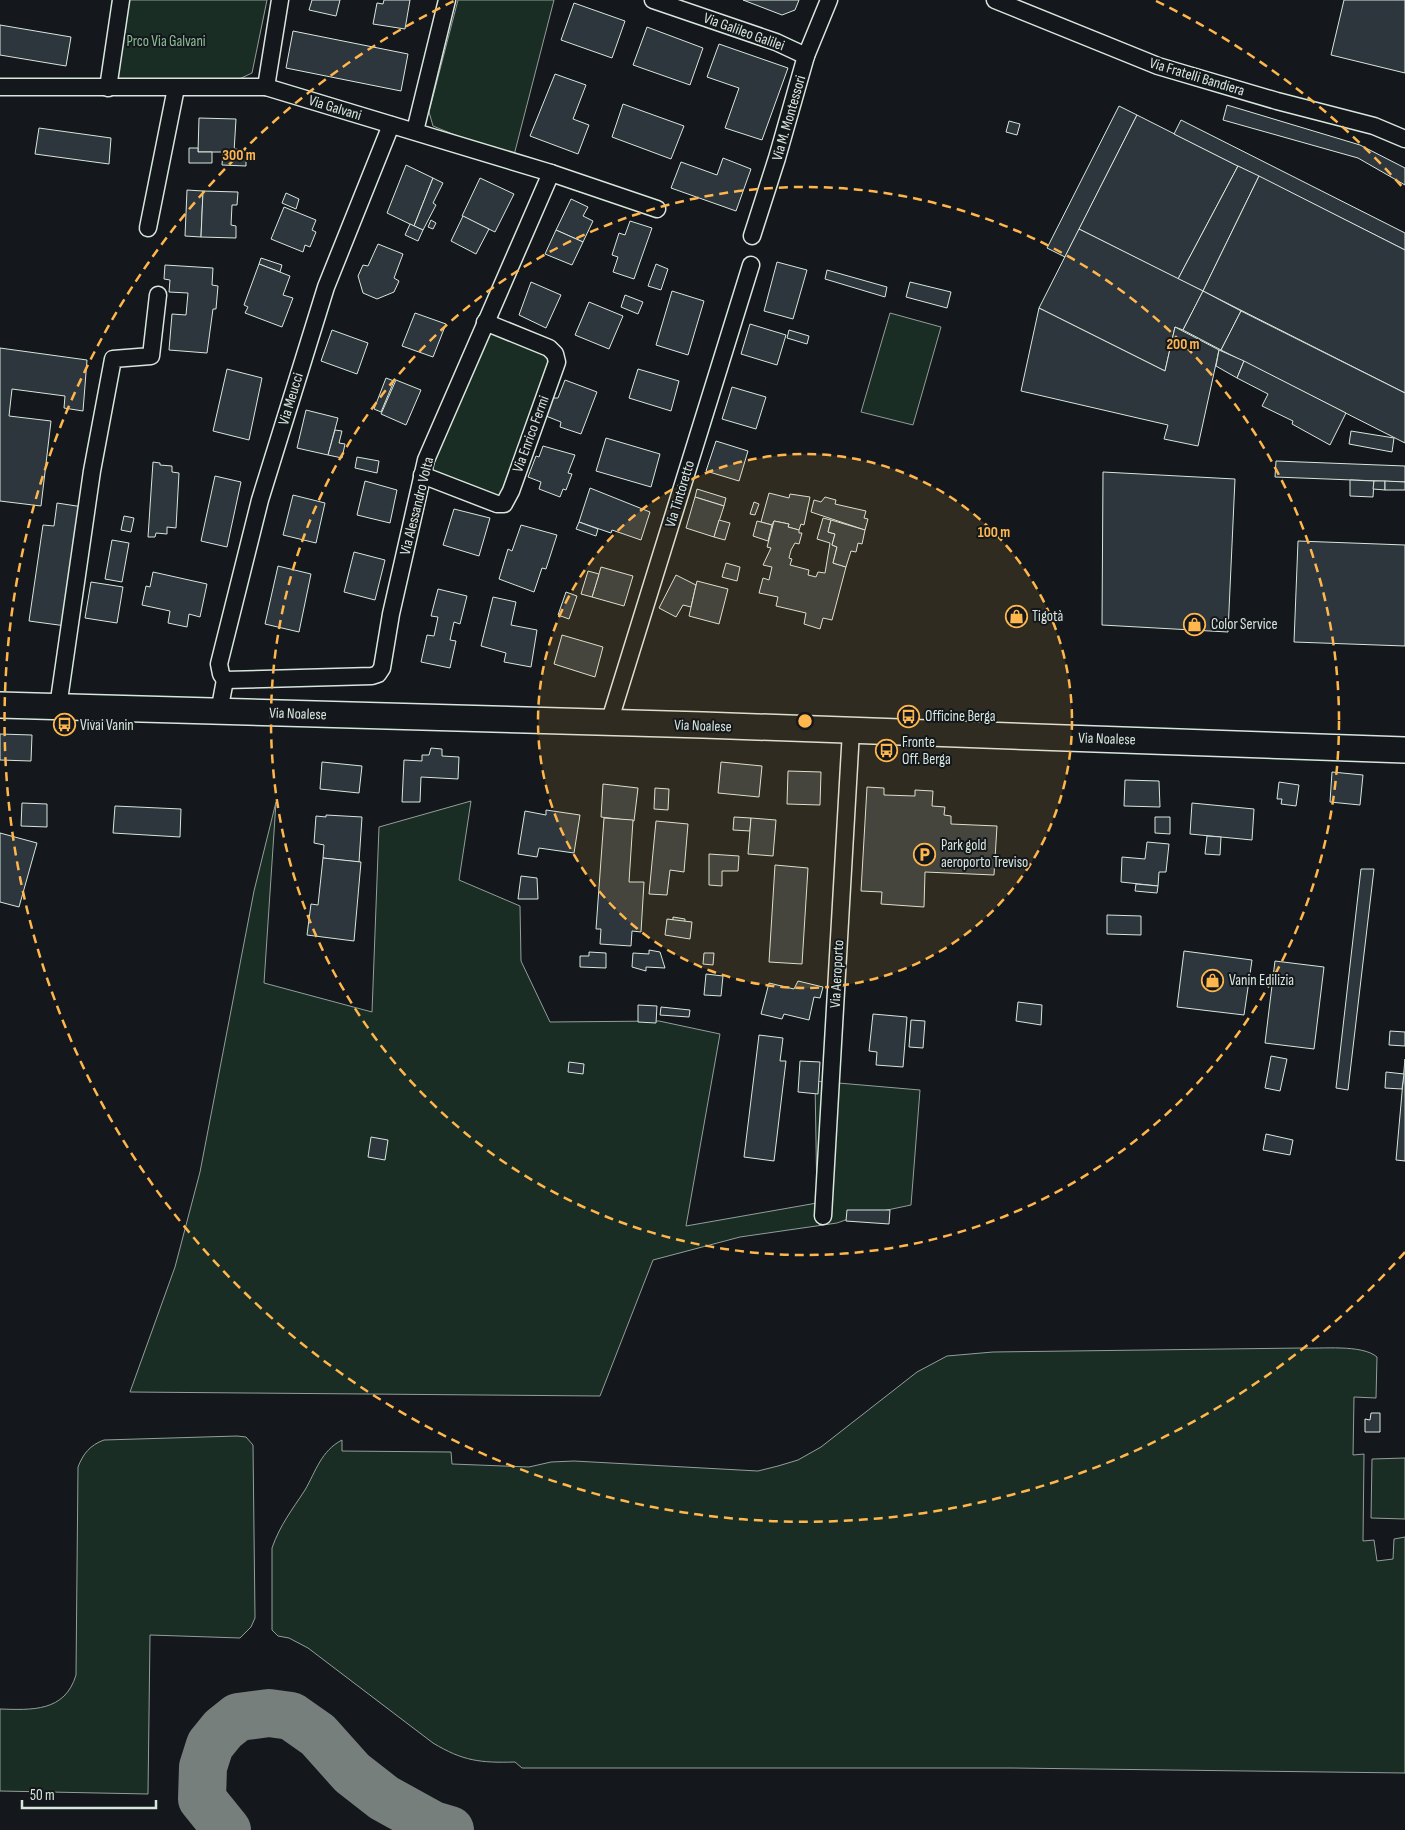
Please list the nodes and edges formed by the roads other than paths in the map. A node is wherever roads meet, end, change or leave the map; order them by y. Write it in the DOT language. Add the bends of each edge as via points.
graph roads {
  1 [pos="120,0"];
  2 [pos="280,0"];
  3 [pos="447,0"];
  4 [pos="653,0"];
  5 [pos="829,0"];
  6 [pos="995,0"];
  7 [pos="806,56"];
  8 [pos="0,87"];
  9 [pos="266,87"];
  10 [pos="108,88"];
  11 [pos="176,88"];
  12 [pos="391,124"];
  13 [pos="415,132"];
  14 [pos="1405,139"];
  15 [pos="551,173"];
  16 [pos="657,209"];
  17 [pos="148,228"];
  18 [pos="752,236"];
  19 [pos="751,265"];
  20 [pos="158,295"];
  21 [pos="486,322"];
  22 [pos="422,476"];
  23 [pos="225,680"];
  24 [pos="0,705"];
  25 [pos="58,707"];
  26 [pos="219,712"];
  27 [pos="609,723"];
  28 [pos="851,731"];
  29 [pos="1405,750"];
  30 [pos="823,1216"];
  1 -- 10 [label="street"];
  2 -- 9 [label="street"];
  3 -- 13 [label="street"];
  4 -- 7 [label="street, Via Galileo Galilei" via="776,42"];
  5 -- 7 [label="street, Via M. Montessori"];
  6 -- 14 [label="street, Via Fratelli Bandiera" via="1158,66 1277,102 1374,126"];
  7 -- 18 [label="street, Via M. Montessori"];
  8 -- 10 [label="street, Via Galvani"];
  9 -- 11 [label="street, Via Galvani"];
  9 -- 12 [label="street, Via Galvani"];
  10 -- 11 [label="street, Via Galvani"];
  11 -- 17 [label="street"];
  12 -- 13 [label="street, Via Galvani"];
  12 -- 23 [label="street, Via Meucci" via="326,287 260,500 219,664"];
  13 -- 15 [label="street, Via Galvani"];
  15 -- 16 [label="street, Via Galvani"];
  15 -- 21 [label="street, Via Alessandro Volta"];
  19 -- 27 [label="street, Via Tintoretto"];
  20 -- 25 [label="street" via="151,356 113,359 92,471"];
  21 -- 22 [label="street, Via Alessandro Volta"];
  21 -- 22 [label="street, Via Enrico Fermi" via="549,348 557,362 511,491 504,504 497,504"];
  22 -- 23 [label="street, Via Alessandro Volta" via="382,668 378,674"];
  23 -- 26 [label="street"];
  24 -- 25 [label="main road, Via Noalese"];
  25 -- 26 [label="main road, Via Noalese"];
  26 -- 27 [label="main road, Via Noalese"];
  27 -- 28 [label="main road, Via Noalese"];
  28 -- 29 [label="main road, Via Noalese"];
  28 -- 30 [label="street, Via Aeroporto"];
}
